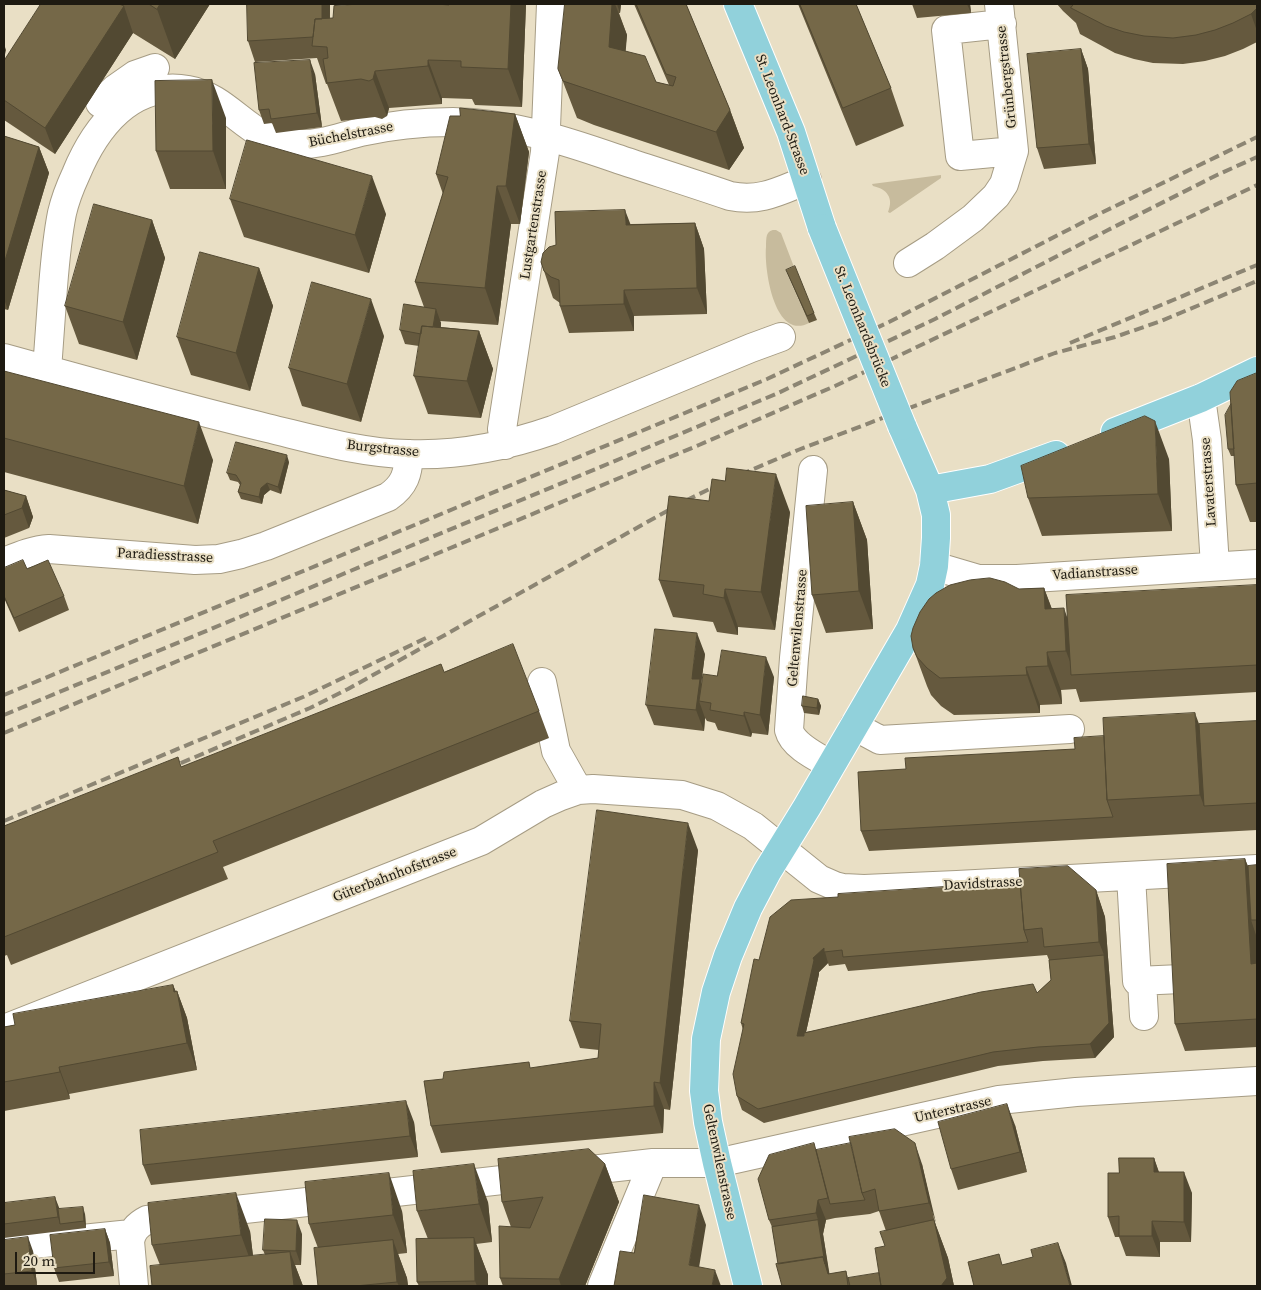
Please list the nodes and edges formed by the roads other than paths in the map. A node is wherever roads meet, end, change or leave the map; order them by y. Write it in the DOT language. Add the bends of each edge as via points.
graph roads {
  1 [pos="551,4"];
  2 [pos="738,4"];
  3 [pos="1000,14"];
  4 [pos="155,68"];
  5 [pos="546,136"];
  6 [pos="1014,151"];
  7 [pos="807,180"];
  8 [pos="72,184"];
  9 [pos="822,228"];
  10 [pos="908,264"];
  11 [pos="781,337"];
  12 [pos="4,358"];
  13 [pos="48,370"];
  14 [pos="1257,372"];
  15 [pos="1201,398"];
  16 [pos="505,445"];
  17 [pos="409,454"];
  18 [pos="813,470"];
  19 [pos="930,490"];
  20 [pos="4,562"];
  21 [pos="1257,564"];
  22 [pos="934,566"];
  23 [pos="1215,566"];
  24 [pos="542,682"];
  25 [pos="854,726"];
  26 [pos="1070,729"];
  27 [pos="831,765"];
  28 [pos="594,789"];
  29 [pos="781,849"];
  30 [pos="1257,869"];
  31 [pos="1131,876"];
  32 [pos="1181,978"];
  33 [pos="1142,981"];
  34 [pos="1144,1016"];
  35 [pos="4,1029"];
  36 [pos="1257,1081"];
  37 [pos="653,1163"];
  38 [pos="717,1163"];
  39 [pos="131,1234"];
  40 [pos="4,1247"];
  41 [pos="134,1286"];
  42 [pos="602,1286"];
  43 [pos="748,1286"];
  1 -- 5 [label="street, Lustgartenstrasse"];
  2 -- 7 [label="main road, St. Leonhard-Strasse" via="791,132"];
  3 -- 6 [label="street, Grünbergstrasse"];
  3 -- 6 [label="street" via="946,30 960,156"];
  4 -- 8 [label="street" via="135,75 115,88 97,106 75,138 60,170"];
  5 -- 7 [label="street, Büchelstrasse" via="742,199 764,196"];
  5 -- 8 [label="street, Büchelstrasse" via="511,128 454,122 384,127 327,141 283,143 260,134 206,96 189,90 155,90 132,100 112,116 97,134"];
  5 -- 16 [label="street, Lustgartenstrasse" via="502,429"];
  6 -- 10 [label="street" via="1004,184 996,196 973,218"];
  7 -- 9 [label="main road, St. Leonhard-Strasse"];
  8 -- 13 [label="street, Büchelstrasse" via="62,211 57,242"];
  9 -- 19 [label="main road, St. Leonhardsbrücke, bridge"];
  11 -- 16 [label="street, Burgstrasse" via="553,430"];
  12 -- 13 [label="street, Burgstrasse"];
  13 -- 17 [label="street, Burgstrasse" via="301,436 349,447"];
  14 -- 15 [label="main road"];
  15 -- 19 [label="main road" via="990,479"];
  15 -- 23 [label="street, Lavaterstrasse"];
  16 -- 17 [label="street, Burgstrasse" via="449,453"];
  17 -- 20 [label="street, Paradiesstrasse" via="406,477 388,497 241,554 195,560 49,548"];
  18 -- 27 [label="street, Geltenwilenstrasse" via="789,730 797,743"];
  19 -- 22 [label="main road, Geltenwilenstrasse" via="936,515"];
  21 -- 23 [label="street, Vadianstrasse"];
  22 -- 23 [label="street, Vadianstrasse" via="978,579"];
  22 -- 25 [label="main road, Geltenwilenstrasse" via="930,585 910,630"];
  24 -- 28 [label="street" via="556,751"];
  25 -- 26 [label="street" via="880,740"];
  25 -- 27 [label="main road, Geltenwilenstrasse"];
  27 -- 29 [label="main road, Geltenwilenstrasse"];
  28 -- 29 [label="street, Güterbahnhofstrasse" via="682,795 717,806 753,826"];
  28 -- 35 [label="street, Güterbahnhofstrasse" via="561,796 481,841"];
  29 -- 31 [label="street, Davidstrasse" via="819,879 853,889"];
  29 -- 38 [label="main road, Geltenwilenstrasse" via="743,918 716,992 706,1039 704,1092"];
  30 -- 31 [label="street, Davidstrasse"];
  31 -- 33 [label="street" via="1137,981"];
  32 -- 33 [label="street"];
  33 -- 34 [label="street"];
  36 -- 38 [label="street, Unterstrasse" via="999,1100"];
  37 -- 38 [label="street, Unterstrasse"];
  37 -- 39 [label="street, Unterstrasse" via="154,1219 140,1223"];
  37 -- 42 [label="street"];
  38 -- 43 [label="main road, Geltenwilenstrasse"];
  39 -- 40 [label="street"];
  39 -- 41 [label="street"];
}
